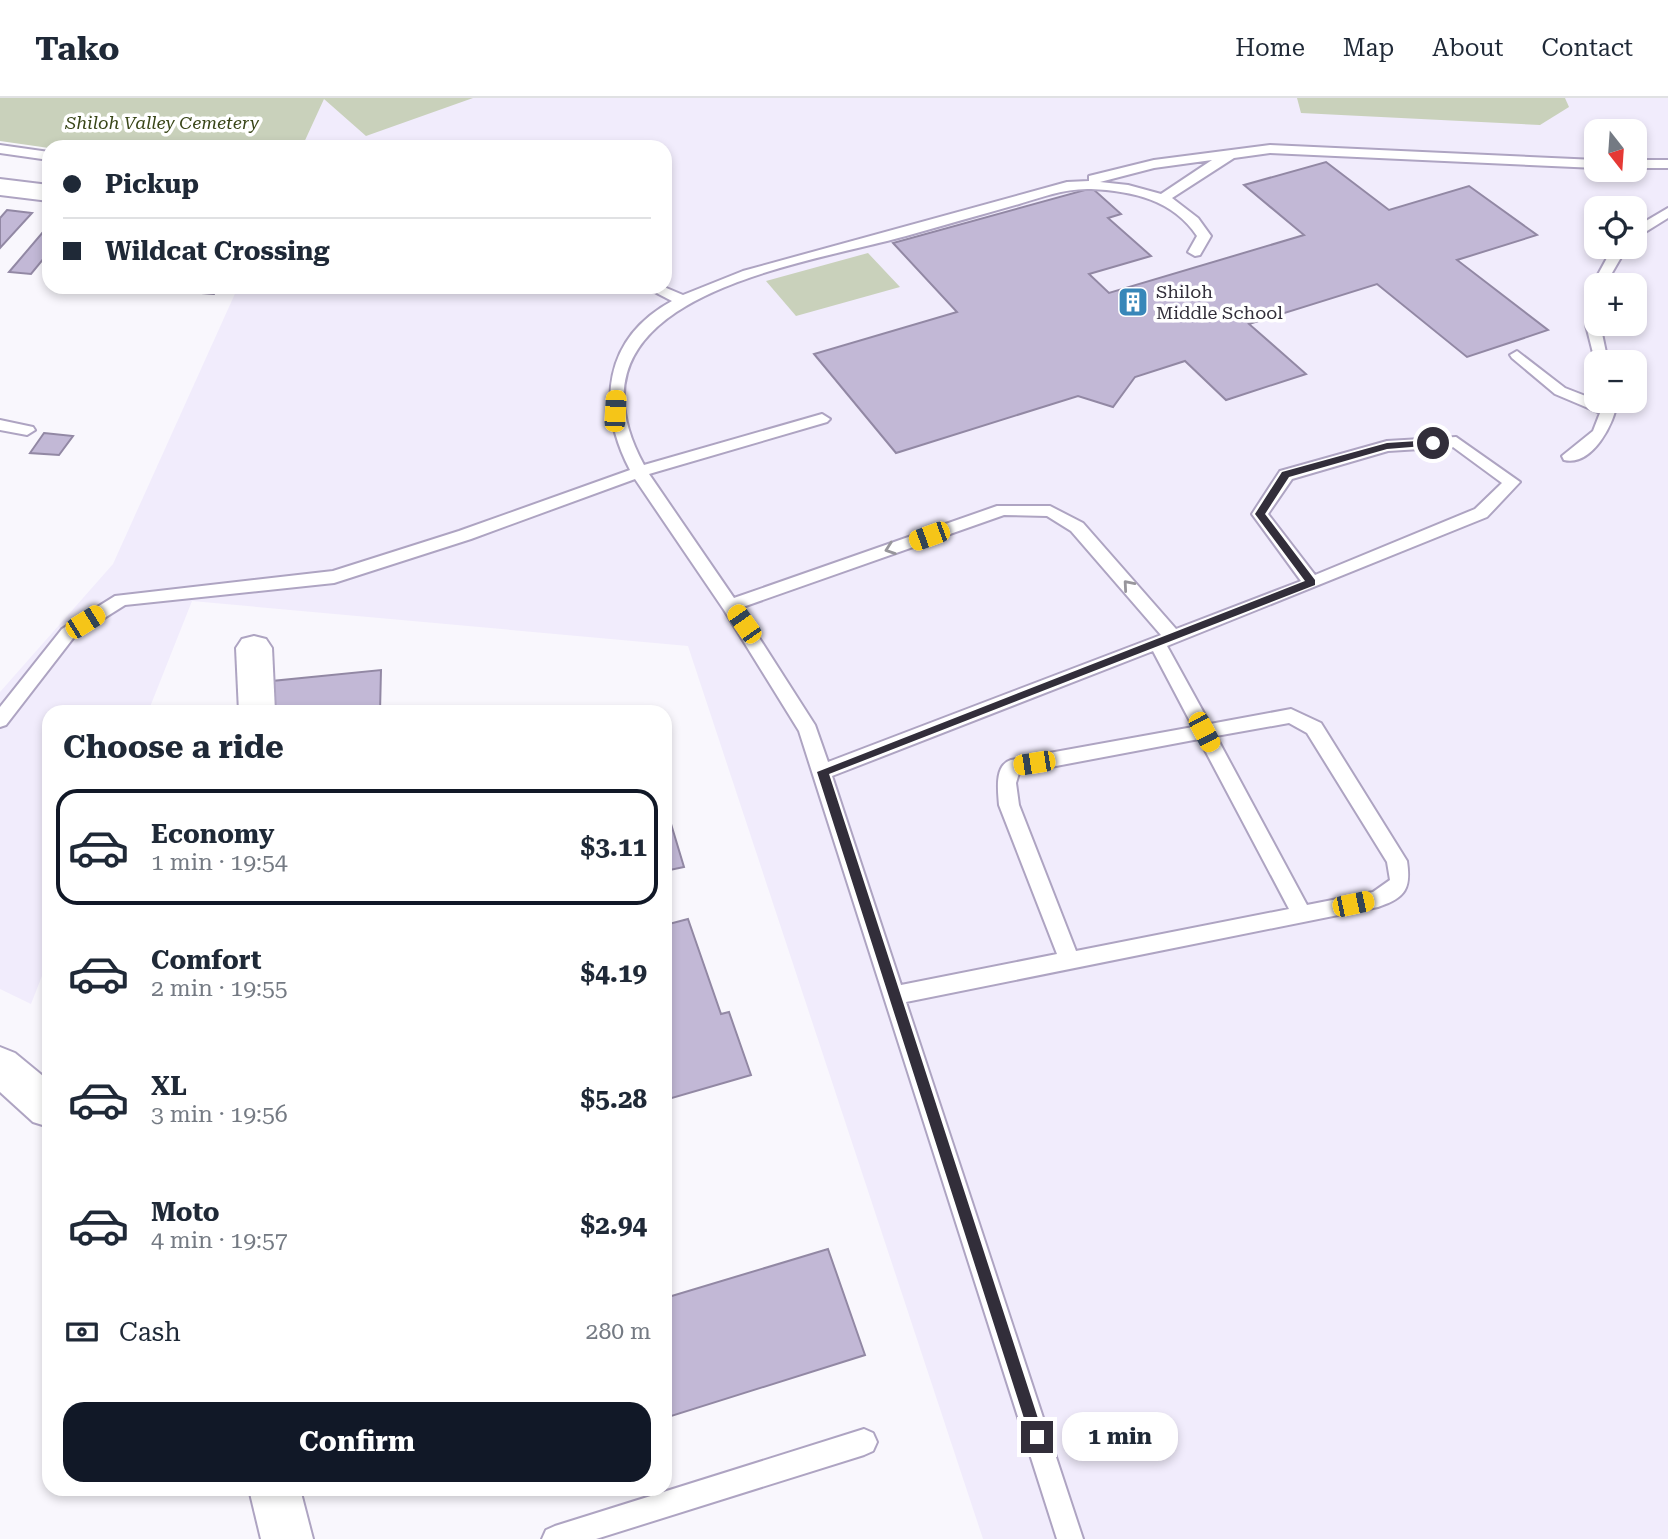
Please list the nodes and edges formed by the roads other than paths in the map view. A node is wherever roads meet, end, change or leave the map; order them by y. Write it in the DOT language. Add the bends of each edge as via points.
graph roads {
  1 [pos="0,149"];
  2 [pos="1233,153"];
  3 [pos="42,155"];
  4 [pos="1584,163"];
  5 [pos="1647,164"];
  6 [pos="1668,164"];
  7 [pos="1072,185"];
  8 [pos="0,187"];
  9 [pos="42,192"];
  10 [pos="1161,200"];
  11 [pos="1668,212"];
  12 [pos="1647,226"];
  13 [pos="1195,252"];
  14 [pos="669,294"];
  15 [pos="683,300"];
  16 [pos="1517,355"];
  17 [pos="1584,398"];
  18 [pos="1608,413"];
  19 [pos="822,419"];
  20 [pos="0,425"];
  21 [pos="27,430"];
  22 [pos="1570,456"];
  23 [pos="639,472"];
  24 [pos="1311,582"];
  25 [pos="730,605"];
  26 [pos="1165,640"];
  27 [pos="254,648"];
  28 [pos="257,705"];
  29 [pos="0,720"];
  30 [pos="1204,732"];
  31 [pos="822,772"];
  32 [pos="1302,914"];
  33 [pos="1070,961"];
  34 [pos="896,995"];
  35 [pos="0,1066"];
  36 [pos="42,1102"];
  37 [pos="864,1442"];
  38 [pos="276,1496"];
  39 [pos="287,1539"];
  40 [pos="555,1539"];
  41 [pos="1070,1539"];
  1 -- 3 [label="lane"];
  2 -- 4 [label="lane" via="1270,149"];
  2 -- 7 [label="lane" via="1154,164"];
  2 -- 10 [label="lane"];
  5 -- 6 [label="lane"];
  7 -- 10 [label="lane" via="1107,184"];
  7 -- 15 [label="lane" via="748,275"];
  8 -- 9 [label="street"];
  10 -- 13 [label="lane" via="1197,222 1204,236"];
  11 -- 12 [label="lane"];
  14 -- 15 [label="lane"];
  15 -- 23 [label="lane" via="652,322 628,348 617,382 615,411"];
  16 -- 17 [label="lane" via="1560,391"];
  18 -- 22 [label="lane" via="1605,429"];
  19 -- 23 [label="lane"];
  20 -- 21 [label="lane"];
  23 -- 25 [label="lane"];
  23 -- 29 [label="lane" via="334,577 121,600 68,633"];
  24 -- 24 [label="lane" via="1481,513 1512,482 1456,442 1387,446 1286,475 1260,514"];
  24 -- 26 [label="lane"];
  26 -- 25 [label="lane, one-way" via="1077,527 1050,510 1003,510"];
  25 -- 31 [label="lane" via="808,730"];
  26 -- 30 [label="lane"];
  26 -- 31 [label="lane"];
  27 -- 28 [label="street"];
  30 -- 32 [label="lane"];
  30 -- 32 [label="lane" via="1291,716 1314,728 1397,861 1400,883 1378,899"];
  30 -- 33 [label="lane" via="1012,767 1007,783 1009,805"];
  31 -- 34 [label="lane"];
  32 -- 33 [label="lane"];
  33 -- 34 [label="lane"];
  34 -- 41 [label="lane"];
  35 -- 36 [label="street"];
  37 -- 40 [label="lane"];
  38 -- 39 [label="street"];
}
